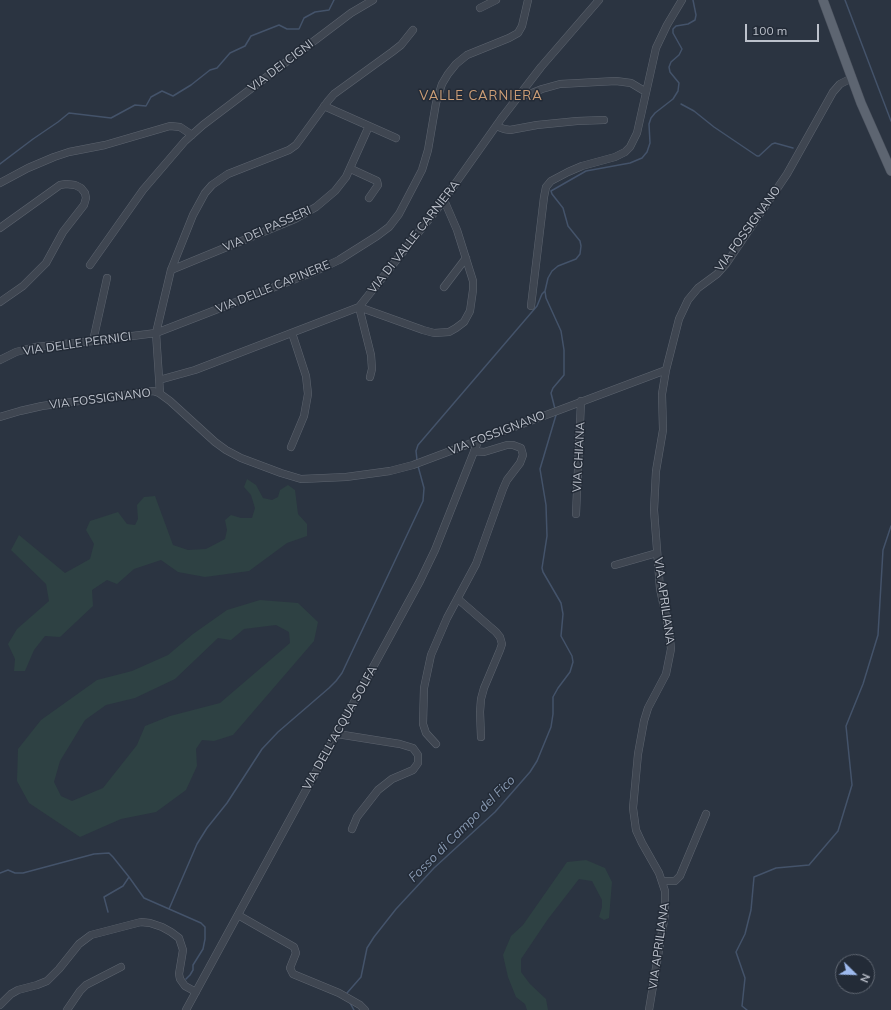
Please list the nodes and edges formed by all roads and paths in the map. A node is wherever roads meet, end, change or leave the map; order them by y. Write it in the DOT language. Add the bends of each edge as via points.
graph roads {
  1 [pos="373,0"];
  2 [pos="496,0"];
  3 [pos="528,0"];
  4 [pos="599,0"];
  5 [pos="682,0"];
  6 [pos="823,0"];
  7 [pos="480,8"];
  8 [pos="413,30"];
  9 [pos="852,78"];
  10 [pos="646,92"];
  11 [pos="518,96"];
  12 [pos="324,106"];
  13 [pos="604,120"];
  14 [pos="369,126"];
  15 [pos="496,126"];
  16 [pos="192,135"];
  17 [pos="396,138"];
  18 [pos="351,169"];
  19 [pos="891,171"];
  20 [pos="0,183"];
  21 [pos="369,198"];
  22 [pos="444,200"];
  23 [pos="0,228"];
  24 [pos="466,258"];
  25 [pos="90,265"];
  26 [pos="171,270"];
  27 [pos="107,278"];
  28 [pos="444,287"];
  29 [pos="0,302"];
  30 [pos="531,306"];
  31 [pos="359,307"];
  32 [pos="156,333"];
  33 [pos="292,333"];
  34 [pos="93,341"];
  35 [pos="0,360"];
  36 [pos="666,370"];
  37 [pos="370,377"];
  38 [pos="159,380"];
  39 [pos="160,393"];
  40 [pos="582,401"];
  41 [pos="0,417"];
  42 [pos="479,439"];
  43 [pos="291,448"];
  44 [pos="474,452"];
  45 [pos="576,514"];
  46 [pos="657,553"];
  47 [pos="615,565"];
  48 [pos="458,598"];
  49 [pos="337,734"];
  50 [pos="482,737"];
  51 [pos="436,744"];
  52 [pos="706,814"];
  53 [pos="352,829"];
  54 [pos="663,881"];
  55 [pos="238,915"];
  56 [pos="121,967"];
  57 [pos="196,992"];
  58 [pos="0,1005"];
  59 [pos="67,1010"];
  60 [pos="186,1010"];
  61 [pos="365,1010"];
  62 [pos="649,1010"];
  1 -- 16 [label="street, VIA DEI CIGNI" via="351,13"];
  2 -- 7 [label="street"];
  3 -- 32 [label="street, VIA DELLE CAPINERE" via="518,33 467,55 448,74 436,102 422,170 399,214 386,229 343,258 316,271"];
  4 -- 11 [label="street, VIA DI VALLE CARNIERA"];
  5 -- 10 [label="street" via="656,46"];
  6 -- 9 [label="main road"];
  8 -- 12 [label="street" via="395,50 336,93"];
  9 -- 19 [label="main road"];
  9 -- 36 [label="street, VIA FOSSIGNANO" via="840,84 833,92 787,174 727,262 718,273 696,289 688,300 678,321"];
  10 -- 11 [label="street" via="631,83 618,80 560,84"];
  10 -- 30 [label="street" via="636,136 629,149 615,157 571,171 551,181 546,187"];
  11 -- 15 [label="street, VIA DI VALLE CARNIERA"];
  12 -- 14 [label="street"];
  12 -- 26 [label="street" via="294,146 232,172 209,188 193,215"];
  13 -- 15 [label="street" via="550,123 510,130"];
  14 -- 17 [label="street"];
  14 -- 18 [label="street, VIA DEI PASSERI"];
  15 -- 22 [label="street, VIA DI VALLE CARNIERA"];
  16 -- 20 [label="street" via="180,127 170,126 54,157"];
  16 -- 25 [label="street, VIA DEI CIGNI" via="143,190"];
  18 -- 21 [label="street" via="377,181 377,186"];
  18 -- 26 [label="street, VIA DEI PASSERI" via="335,191 311,211"];
  22 -- 24 [label="street" via="458,230"];
  22 -- 31 [label="street, VIA DI VALLE CARNIERA"];
  23 -- 29 [label="street" via="62,184 75,186 85,192 84,205 63,232 44,266"];
  24 -- 28 [label="street"];
  24 -- 31 [label="street" via="474,284 470,308 464,322 451,331 426,331"];
  26 -- 32 [label="street"];
  27 -- 34 [label="street"];
  31 -- 33 [label="street"];
  31 -- 37 [label="street" via="371,354"];
  32 -- 34 [label="street, VIA DELLE PERNICI"];
  32 -- 38 [label="street"];
  33 -- 38 [label="street" via="195,370"];
  33 -- 43 [label="street" via="306,376 308,394 304,416"];
  34 -- 35 [label="street, VIA DELLE PERNICI" via="33,348 16,352"];
  36 -- 40 [label="street, VIA FOSSIGNANO"];
  36 -- 46 [label="street, VIA APRILIANA" via="662,396 664,430 654,488"];
  38 -- 39 [label="street"];
  39 -- 41 [label="street, VIA FOSSIGNANO" via="149,391 46,405"];
  39 -- 42 [label="street, VIA FOSSIGNANO" via="226,450 244,460 293,477 310,479 390,471"];
  40 -- 42 [label="street, VIA FOSSIGNANO"];
  40 -- 45 [label="street, VIA CHIANA"];
  42 -- 44 [label="street, VIA DELL'ACQUA SOLFA"];
  44 -- 48 [label="street" via="513,445 520,448 523,455 504,487 479,556"];
  44 -- 49 [label="street, VIA DELL'ACQUA SOLFA" via="426,569"];
  46 -- 47 [label="street"];
  46 -- 54 [label="street, VIA APRILIANA" via="660,589 671,652 666,674 648,708 643,725 633,813 639,837"];
  48 -- 50 [label="street" via="494,630 502,644 481,699"];
  48 -- 51 [label="street" via="434,646 425,681 423,727"];
  49 -- 53 [label="street" via="400,744 413,748 418,755 418,762 413,770 392,779 376,792 357,817"];
  49 -- 55 [label="street, VIA DELL'ACQUA SOLFA"];
  52 -- 54 [label="street" via="680,876 675,880"];
  54 -- 62 [label="street, VIA APRILIANA" via="665,914"];
  55 -- 57 [label="street, VIA DELL'ACQUA SOLFA"];
  55 -- 61 [label="street" via="294,947 296,954 290,968 293,974 339,993"];
  56 -- 59 [label="street" via="86,985"];
  57 -- 58 [label="street" via="185,986 180,979 183,950 179,938 162,927 141,922 91,935 79,944 47,981 18,990"];
  57 -- 60 [label="street, VIA DELL'ACQUA SOLFA"];
}
